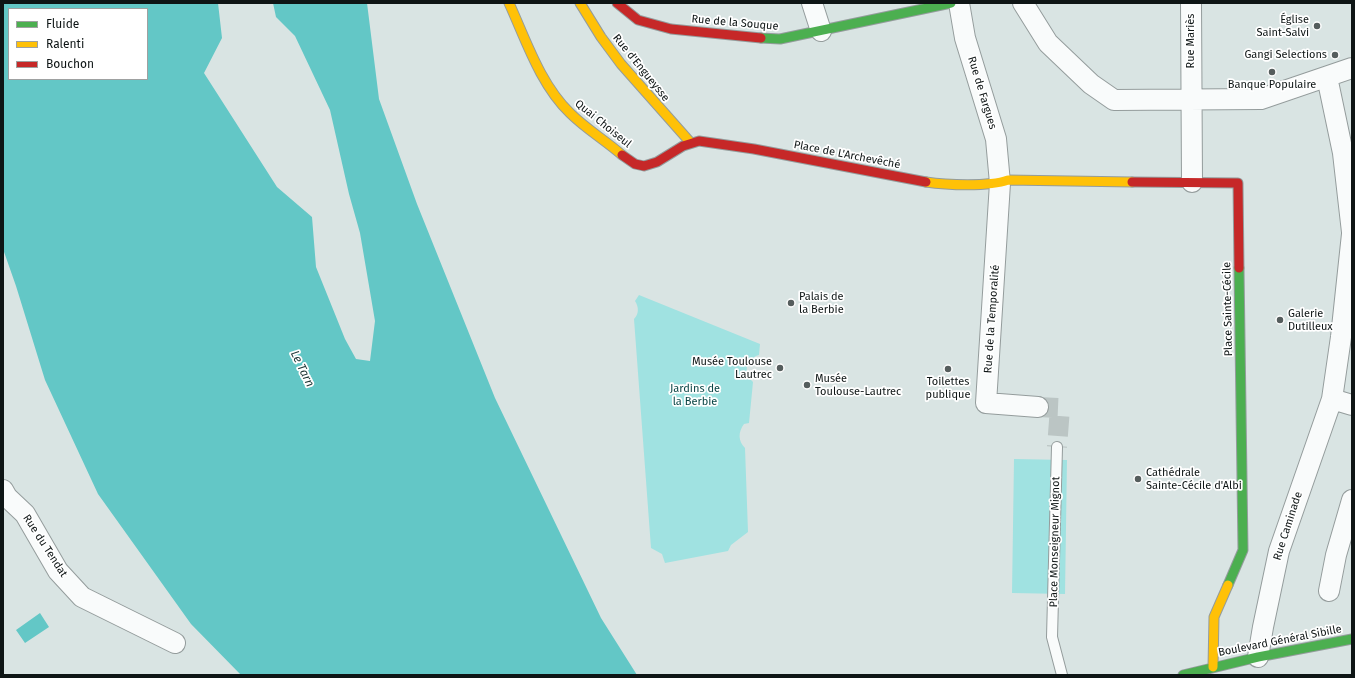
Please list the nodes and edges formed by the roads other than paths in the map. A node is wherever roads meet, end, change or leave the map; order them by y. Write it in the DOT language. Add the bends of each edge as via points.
graph roads {
  1 [pos="509,3"];
  2 [pos="580,3"];
  3 [pos="617,3"];
  4 [pos="812,3"];
  5 [pos="951,3"];
  6 [pos="960,3"];
  7 [pos="1024,3"];
  8 [pos="1191,3"];
  9 [pos="821,31"];
  10 [pos="1352,68"];
  11 [pos="1327,77"];
  12 [pos="1192,98"];
  13 [pos="690,142"];
  14 [pos="1192,182"];
  15 [pos="1000,183"];
  16 [pos="1352,233"];
  17 [pos="1332,399"];
  18 [pos="1352,405"];
  19 [pos="1038,407"];
  20 [pos="1057,447"];
  21 [pos="3,490"];
  22 [pos="1352,500"];
  23 [pos="1329,591"];
  24 [pos="1352,639"];
  25 [pos="176,643"];
  26 [pos="1258,657"];
  27 [pos="1213,667"];
  28 [pos="1062,675"];
  29 [pos="1183,675"];
  1 -- 13 [label="street, Quai Choiseul" via="552,92 565,109 624,156 634,163 647,166"];
  2 -- 13 [label="street, Rue d'Engueysse" via="586,9 600,36 628,72 657,108"];
  3 -- 9 [label="street, Rue de la Souque" via="638,20 670,29 780,39"];
  4 -- 9 [label="street"];
  5 -- 9 [label="street, Rue de la Souque"];
  6 -- 15 [label="street, Rue de Fargues" via="965,38 996,139"];
  7 -- 12 [label="street" via="1048,43 1091,84 1114,100"];
  8 -- 12 [label="street, Rue Mariès"];
  10 -- 11 [label="street"];
  11 -- 12 [label="street" via="1261,99"];
  11 -- 16 [label="street, Rue Caminade" via="1343,153"];
  12 -- 14 [label="street, Rue Mariès"];
  13 -- 15 [label="street, Place de L'Archevêché" via="754,149 928,182"];
  14 -- 15 [label="street, Place Sainte-Cécile" via="1008,180"];
  14 -- 27 [label="street, Place Sainte-Cécile" via="1238,183 1243,550 1214,618"];
  15 -- 19 [label="street, Rue de la Temporalité" via="986,403"];
  16 -- 17 [label="street, Rue Caminade"];
  17 -- 18 [label="street"];
  17 -- 26 [label="street, Rue Caminade" via="1279,551"];
  20 -- 28 [label="lane, Place Monseigneur Mignot" via="1052,637"];
  21 -- 25 [label="street, Rue du Tendat" via="6,497 25,514 58,570 82,597"];
  22 -- 23 [label="street" via="1336,555"];
  24 -- 26 [label="street, Boulevard Général Sibille"];
  26 -- 27 [label="street, Boulevard Général Sibille"];
  27 -- 29 [label="street, Boulevard Général Sibille"];
}
